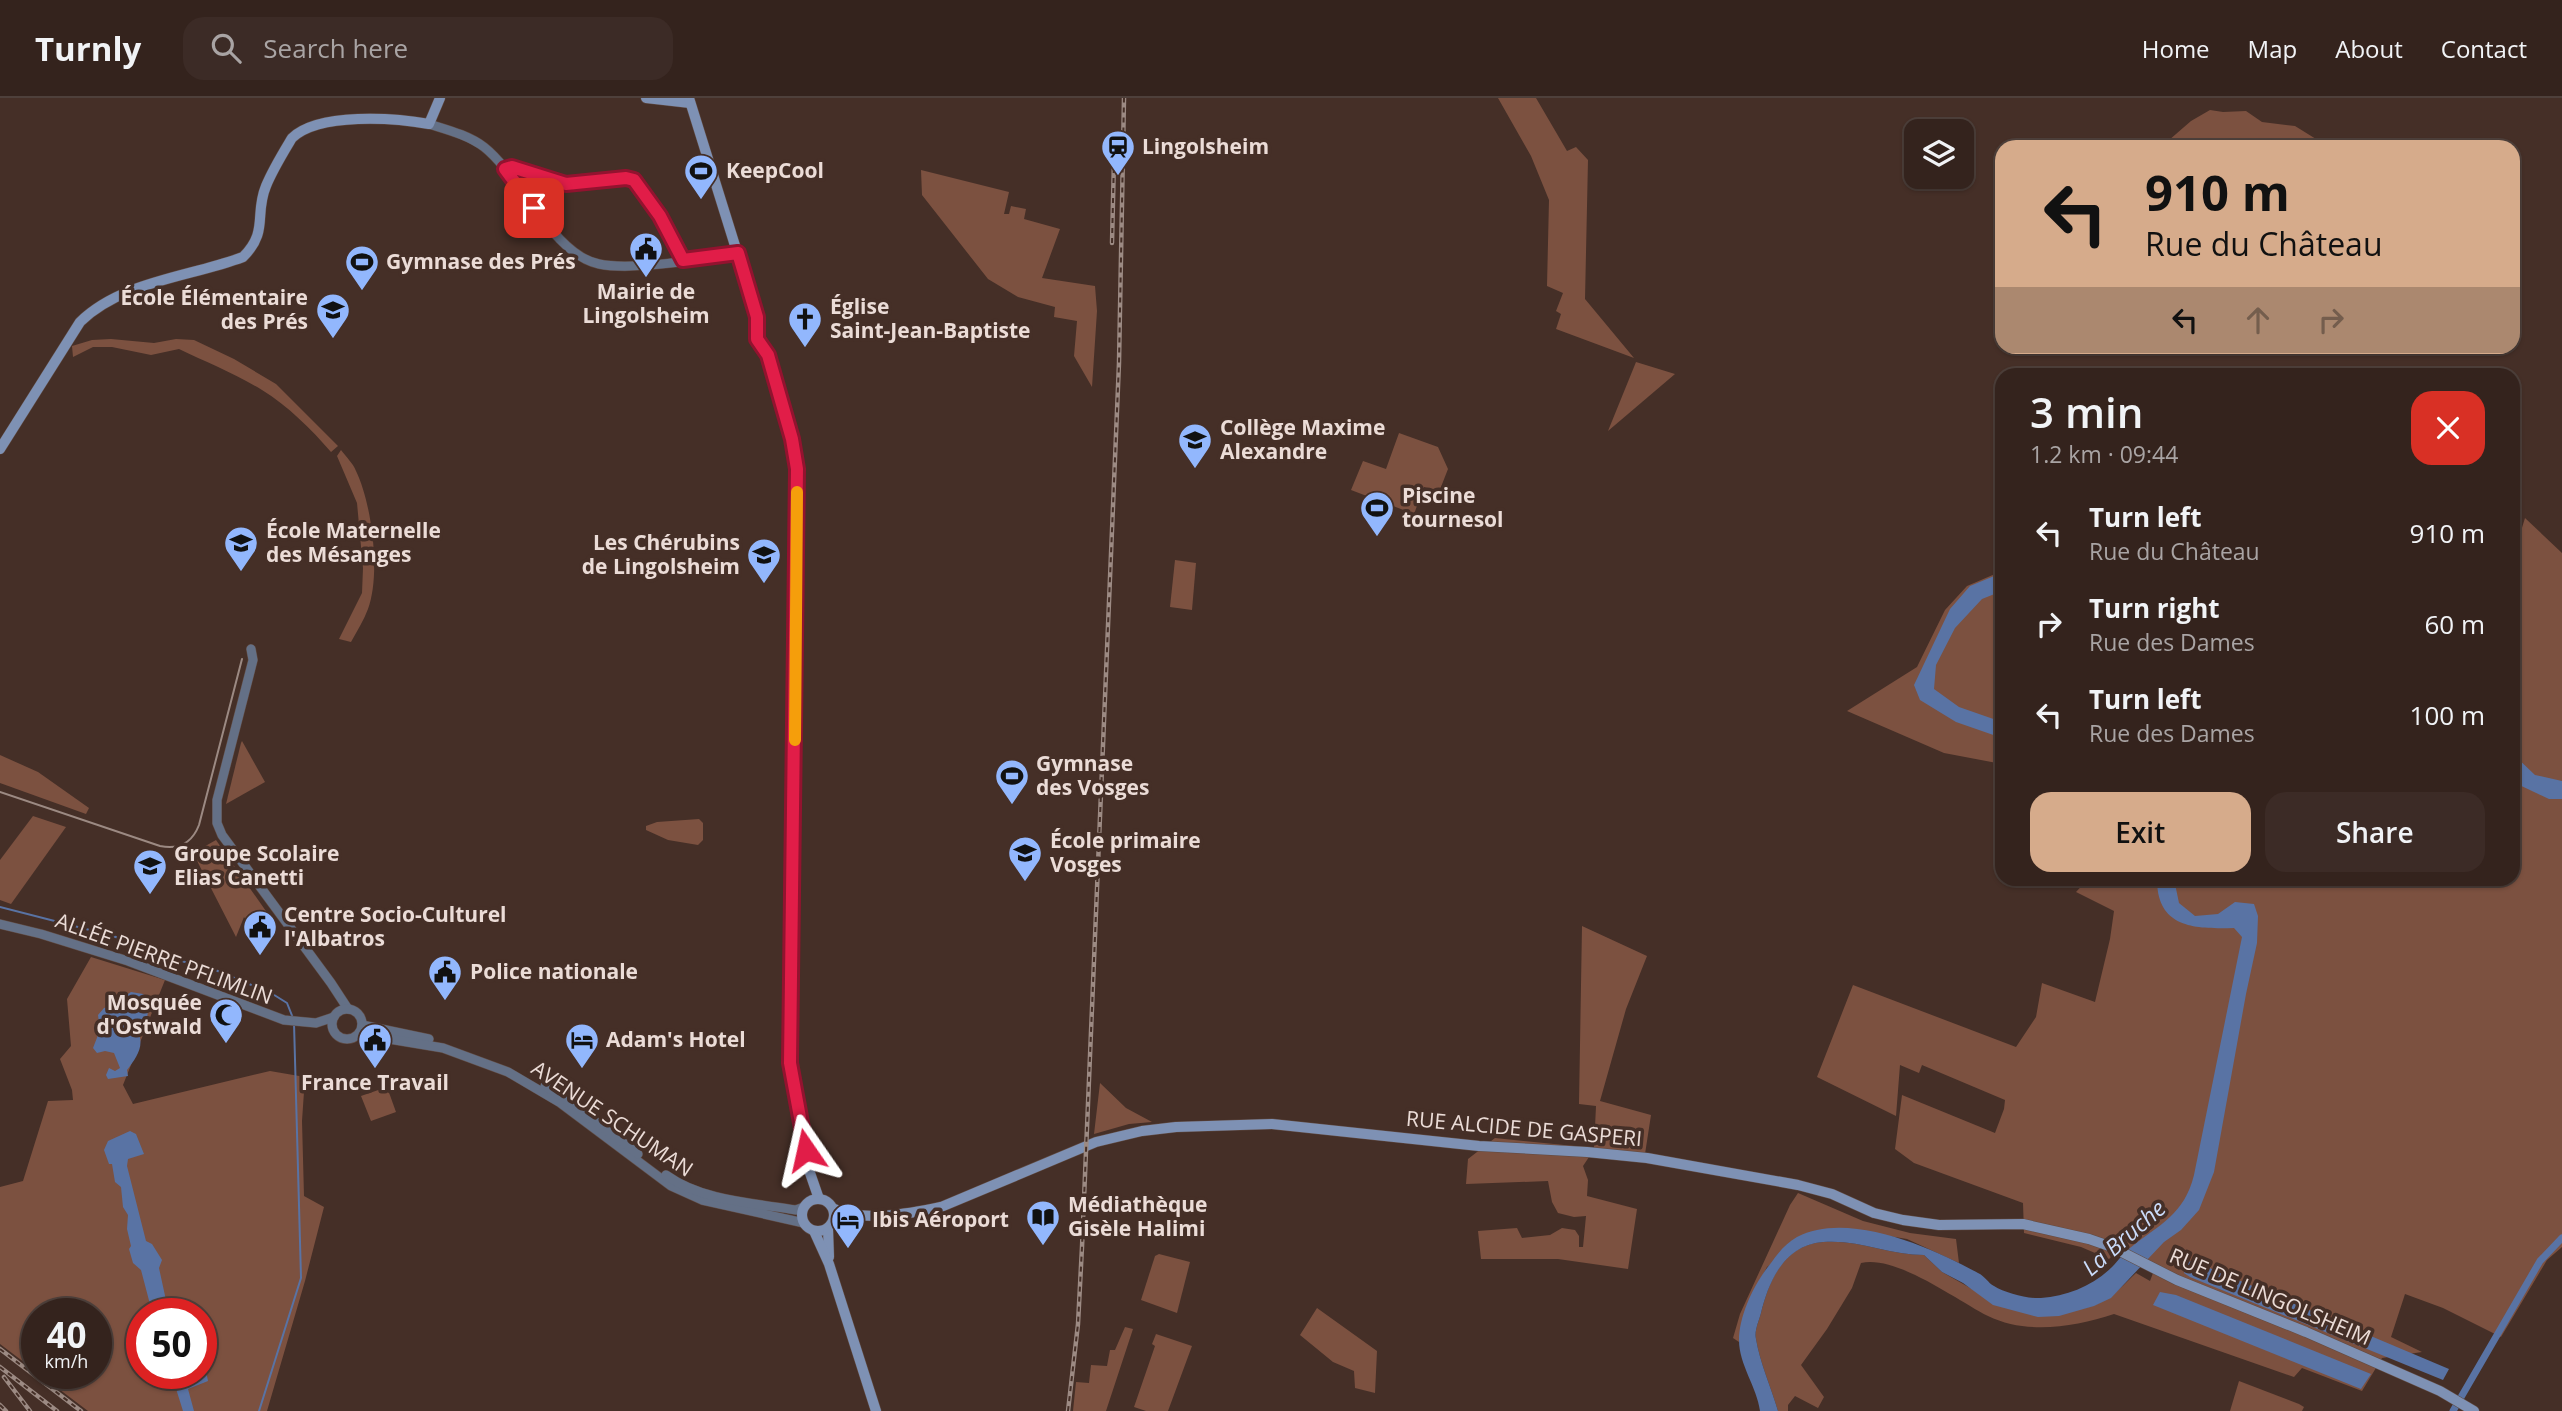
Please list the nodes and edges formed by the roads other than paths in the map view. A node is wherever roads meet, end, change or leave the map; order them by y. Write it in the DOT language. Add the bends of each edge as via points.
graph roads {
  1 [pos="434,98"];
  2 [pos="440,98"];
  3 [pos="646,98"];
  4 [pos="690,101"];
  5 [pos="426,124"];
  6 [pos="505,169"];
  7 [pos="738,253"];
  8 [pos="683,260"];
  9 [pos="0,449"];
  10 [pos="251,649"];
  11 [pos="0,924"];
  12 [pos="338,996"];
  13 [pos="348,1009"];
  14 [pos="336,1015"];
  15 [pos="316,1023"];
  16 [pos="361,1029"];
  17 [pos="334,1031"];
  18 [pos="444,1045"];
  19 [pos="809,1170"];
  20 [pos="1790,1183"];
  21 [pos="819,1199"];
  22 [pos="806,1205"];
  23 [pos="834,1209"];
  24 [pos="861,1215"];
  25 [pos="804,1223"];
  26 [pos="831,1226"];
  27 [pos="814,1231"];
  28 [pos="829,1264"];
  29 [pos="876,1411"];
  30 [pos="2474,1411"];
  1 -- 5 [label="main road"];
  2 -- 5 [label="main road"];
  3 -- 4 [label="main road"];
  4 -- 7 [label="main road"];
  5 -- 6 [label="street" via="477,142"];
  5 -- 9 [label="main road" via="341,121 298,132 266,186 254,246 243,257 149,286 90,313"];
  6 -- 8 [label="street" via="576,254 597,264"];
  6 -- 8 [label="street" via="512,167 566,184 634,180"];
  7 -- 8 [label="street"];
  7 -- 19 [label="main road" via="757,317 757,339 768,355 797,469 790,1063"];
  10 -- 12 [label="street" via="253,660 217,800 217,823"];
  11 -- 15 [label="street, ALLÉE PIERRE PFLIMLIN" via="128,961 284,1020"];
  12 -- 13 [label="street"];
  12 -- 14 [label="street"];
  13 -- 14 [label="street"];
  13 -- 16 [label="street" via="357,1013"];
  14 -- 15 [label="street, ALLÉE PIERRE PFLIMLIN"];
  14 -- 17 [label="street"];
  15 -- 17 [label="street, ALLÉE PIERRE PFLIMLIN"];
  16 -- 17 [label="street" via="346,1039"];
  16 -- 18 [label="street, AVENUE SCHUMAN"];
  18 -- 22 [label="street, AVENUE SCHUMAN" via="510,1066 562,1096 690,1188 796,1210"];
  18 -- 25 [label="street, AVENUE SCHUMAN" via="541,1090 688,1195"];
  19 -- 21 [label="main road"];
  19 -- 22 [label="main road"];
  20 -- 24 [label="main road, RUE ALCIDE DE GASPERI" via="1647,1158 1253,1123 1142,1130 1096,1142 946,1205"];
  20 -- 30 [label="main road, RUE DE LINGOLSHEIM" via="1903,1220 1940,1225 2023,1224 2089,1239 2357,1354"];
  21 -- 22 [label="main road"];
  21 -- 23 [label="main road"];
  22 -- 25 [label="main road"];
  23 -- 24 [label="main road"];
  23 -- 26 [label="main road"];
  24 -- 26 [label="main road"];
  25 -- 27 [label="main road"];
  26 -- 27 [label="main road"];
  26 -- 28 [label="main road"];
  27 -- 28 [label="main road"];
  28 -- 29 [label="main road"];
}
